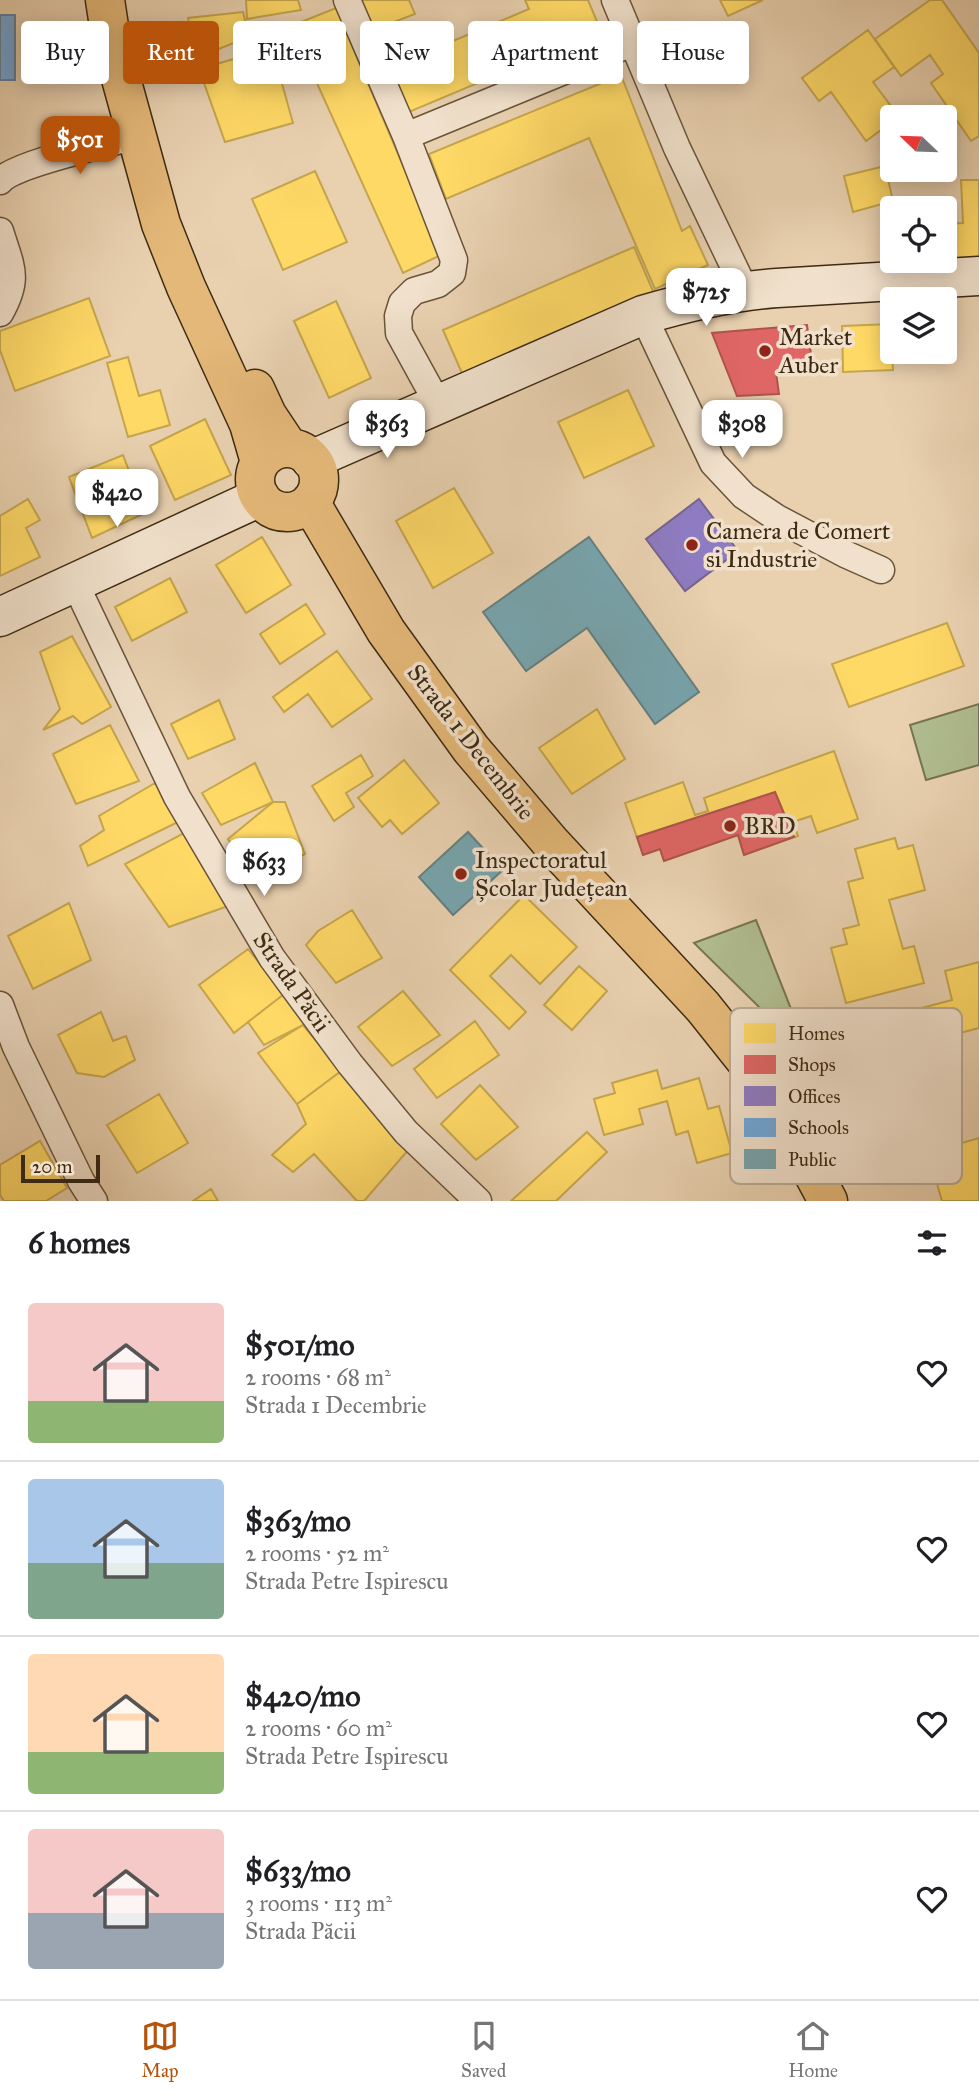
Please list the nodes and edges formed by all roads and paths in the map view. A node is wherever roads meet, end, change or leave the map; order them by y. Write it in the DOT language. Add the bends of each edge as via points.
graph roads {
  1 [pos="105,0"];
  2 [pos="124,0"];
  3 [pos="347,0"];
  4 [pos="615,0"];
  5 [pos="632,43"];
  6 [pos="136,136"];
  7 [pos="406,136"];
  8 [pos="0,181"];
  9 [pos="0,232"];
  10 [pos="979,276"];
  11 [pos="745,290"];
  12 [pos="0,313"];
  13 [pos="643,315"];
  14 [pos="438,404"];
  15 [pos="287,480"];
  16 [pos="881,570"];
  17 [pos="74,581"];
  18 [pos="0,617"];
  19 [pos="0,1005"];
  20 [pos="730,1041"];
  21 [pos="730,1070"];
  22 [pos="797,1184"];
  23 [pos="819,1184"];
  24 [pos="94,1201"];
  25 [pos="478,1201"];
  26 [pos="806,1201"];
  27 [pos="828,1201"];
  1 -- 6 [label="main road, Strada 1 Decembrie"];
  2 -- 15 [label="main road, Strada 1 Decembrie" via="180,217 267,415"];
  3 -- 7 [label="street"];
  4 -- 5 [label="street"];
  5 -- 7 [label="street"];
  5 -- 11 [label="street"];
  6 -- 8 [label="street" via="44,161"];
  6 -- 15 [label="main road, Strada 1 Decembrie" via="161,224 186,287 249,424"];
  7 -- 14 [label="street" via="454,260 452,273 438,284 414,291 402,303 398,316 399,333"];
  9 -- 12 [label="street" via="13,283"];
  10 -- 11 [label="street"];
  11 -- 13 [label="street"];
  13 -- 14 [label="street"];
  13 -- 16 [label="street" via="713,463 744,496"];
  14 -- 15 [label="street"];
  15 -- 17 [label="street"];
  15 -- 20 [label="main road, Strada 1 Decembrie" via="386,631 471,749"];
  15 -- 21 [label="main road, Strada 1 Decembrie" via="323,559 370,641 457,760"];
  17 -- 18 [label="street"];
  17 -- 25 [label="street, Strada Păcii" via="177,797 272,958 406,1132"];
  19 -- 24 [label="street" via="16,1047"];
  22 -- 26 [label="main road, Strada 1 Decembrie"];
  23 -- 27 [label="main road, Strada 1 Decembrie"];
}
